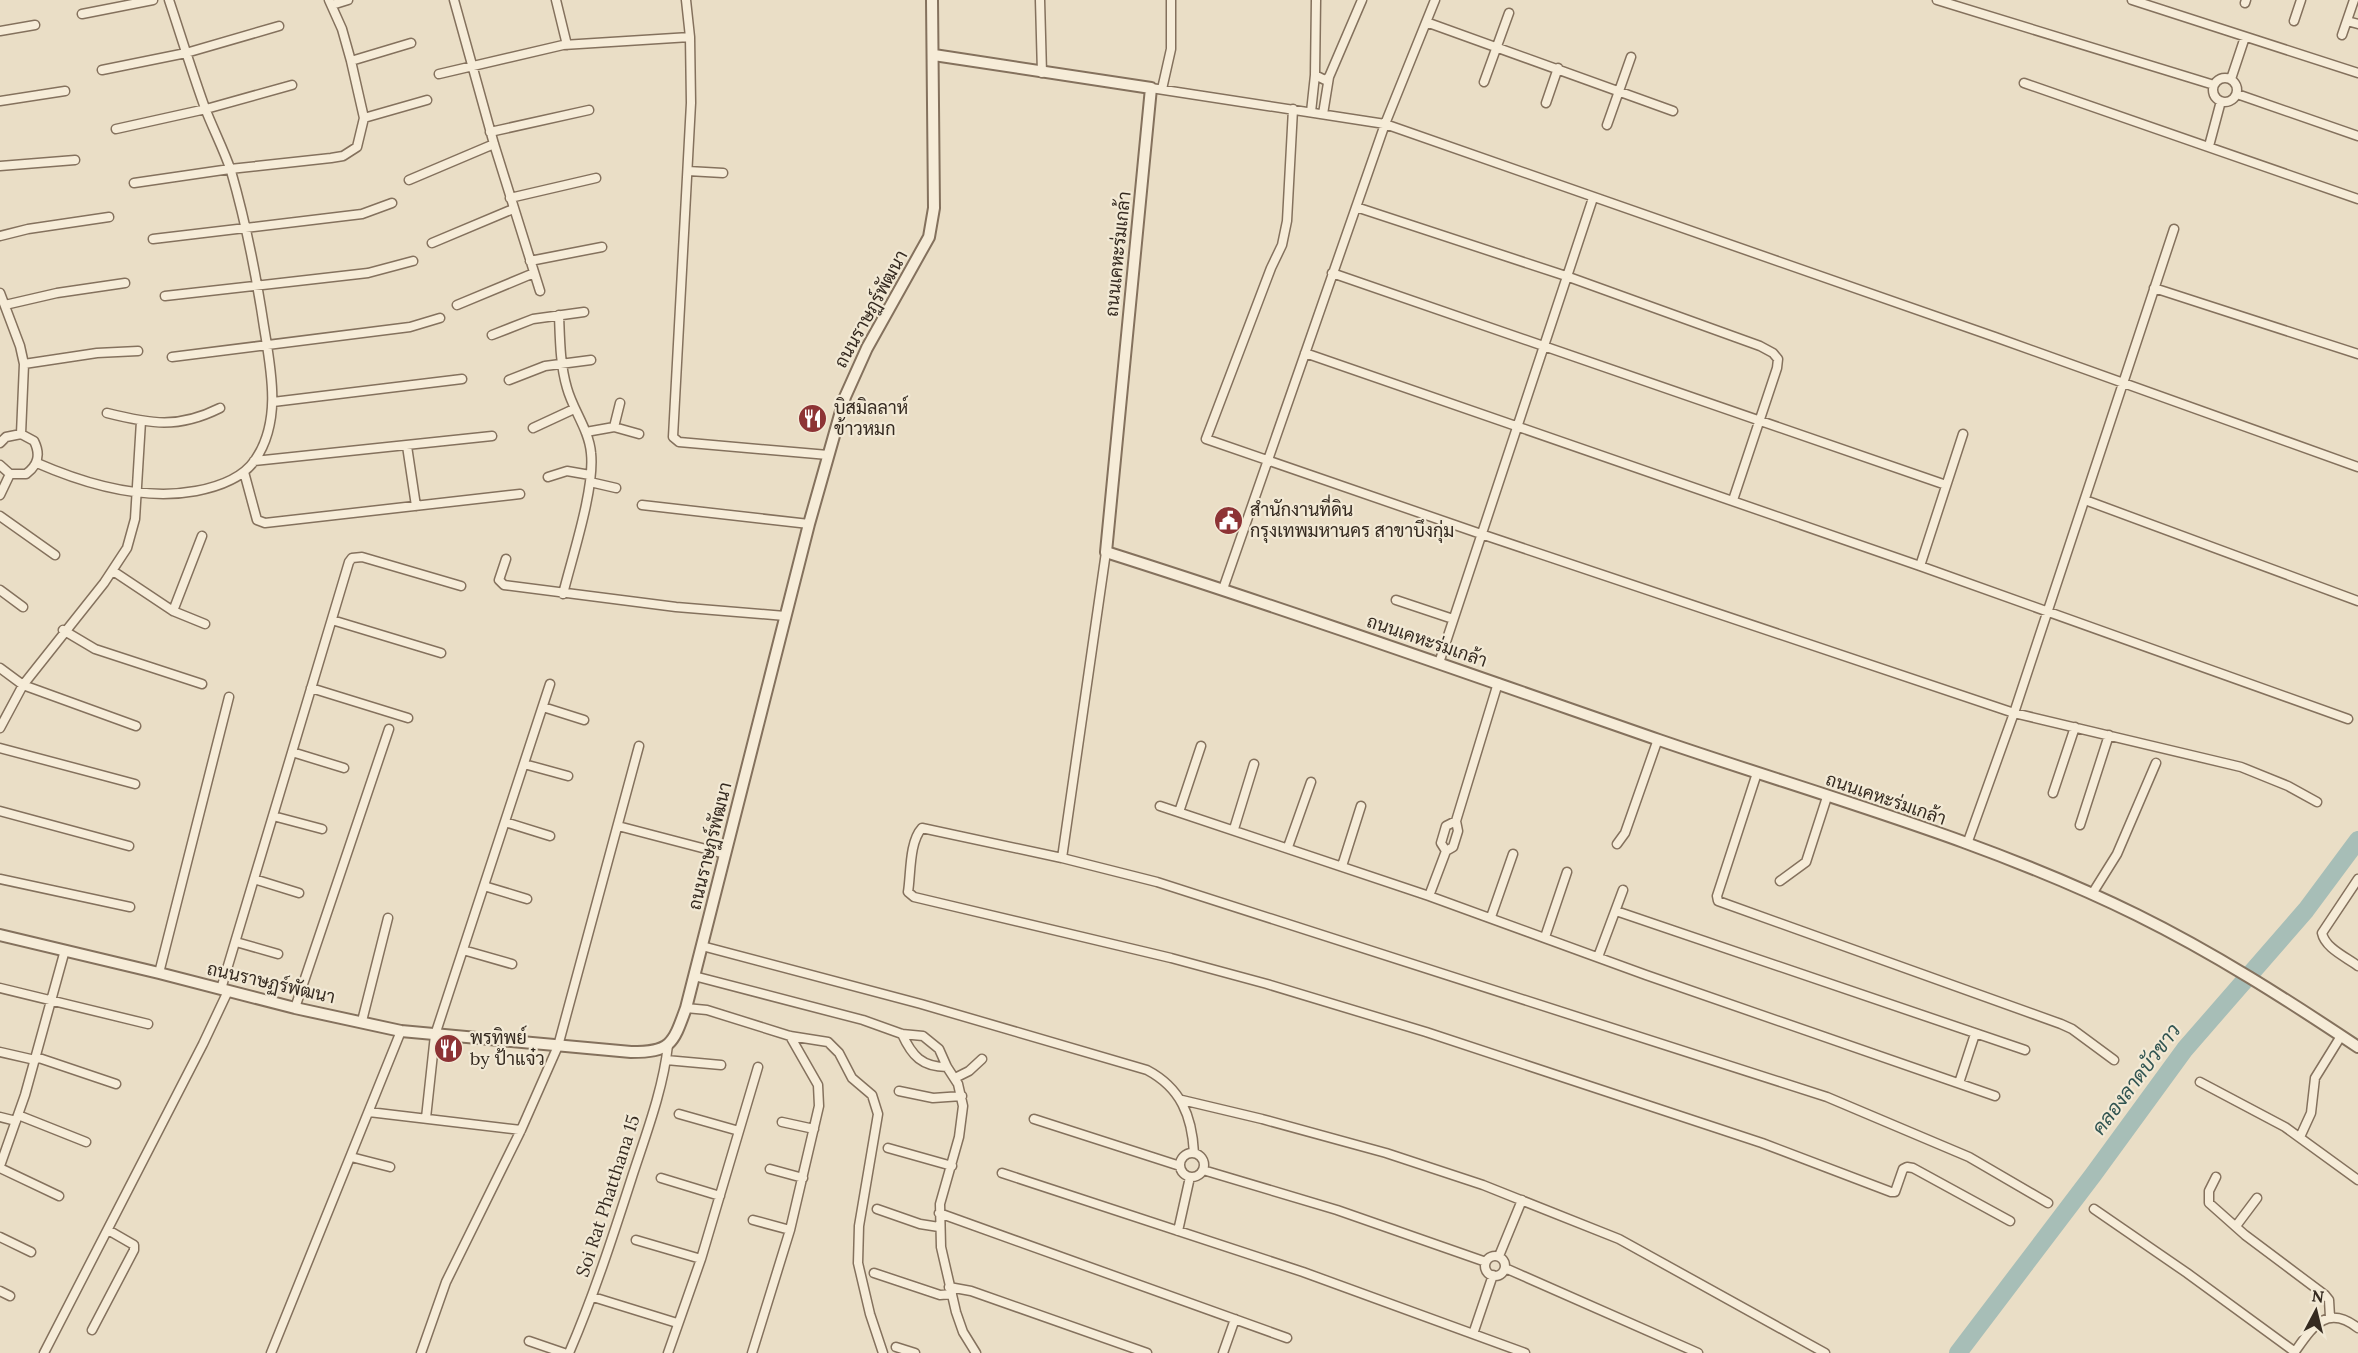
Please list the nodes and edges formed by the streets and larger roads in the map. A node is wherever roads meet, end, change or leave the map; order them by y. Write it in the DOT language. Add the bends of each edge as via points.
graph roads {
  1 [pos="153,0"];
  2 [pos="169,0"];
  3 [pos="348,0"];
  4 [pos="454,0"];
  5 [pos="556,0"];
  6 [pos="686,0"];
  7 [pos="932,0"];
  8 [pos="1040,0"];
  9 [pos="1171,0"];
  10 [pos="1316,0"];
  11 [pos="1362,0"];
  12 [pos="1435,0"];
  13 [pos="1937,0"];
  14 [pos="2132,0"];
  15 [pos="2301,0"];
  16 [pos="2354,0"];
  17 [pos="331,3"];
  18 [pos="1509,13"];
  19 [pos="82,15"];
  20 [pos="2294,21"];
  21 [pos="2347,21"];
  22 [pos="1426,22"];
  23 [pos="2358,24"];
  24 [pos="35,25"];
  25 [pos="279,26"];
  26 [pos="0,31"];
  27 [pos="2342,35"];
  28 [pos="690,37"];
  29 [pos="2245,37"];
  30 [pos="411,43"];
  31 [pos="567,45"];
  32 [pos="1496,47"];
  33 [pos="186,53"];
  34 [pos="934,55"];
  35 [pos="1631,57"];
  36 [pos="351,61"];
  37 [pos="471,65"];
  38 [pos="1558,68"];
  39 [pos="102,70"];
  40 [pos="1042,73"];
  41 [pos="2358,73"];
  42 [pos="439,74"];
  43 [pos="1315,75"];
  44 [pos="1329,77"];
  45 [pos="2231,80"];
  46 [pos="1484,82"];
  47 [pos="2024,83"];
  48 [pos="2214,85"];
  49 [pos="292,86"];
  50 [pos="1156,89"];
  51 [pos="1618,90"];
  52 [pos="65,91"];
  53 [pos="2237,94"];
  54 [pos="427,100"];
  55 [pos="0,101"];
  56 [pos="2221,101"];
  57 [pos="1546,103"];
  58 [pos="206,109"];
  59 [pos="1293,109"];
  60 [pos="589,110"];
  61 [pos="1673,111"];
  62 [pos="1311,112"];
  63 [pos="1323,114"];
  64 [pos="364,118"];
  65 [pos="1384,124"];
  66 [pos="1607,124"];
  67 [pos="116,129"];
  68 [pos="490,132"];
  69 [pos="2358,136"];
  70 [pos="494,144"];
  71 [pos="2209,146"];
  72 [pos="75,160"];
  73 [pos="0,166"];
  74 [pos="230,169"];
  75 [pos="688,171"];
  76 [pos="723,173"];
  77 [pos="596,178"];
  78 [pos="409,180"];
  79 [pos="134,183"];
  80 [pos="510,198"];
  81 [pos="1593,198"];
  82 [pos="2358,199"];
  83 [pos="392,203"];
  84 [pos="1356,207"];
  85 [pos="513,208"];
  86 [pos="109,217"];
  87 [pos="247,229"];
  88 [pos="2174,229"];
  89 [pos="0,236"];
  90 [pos="153,239"];
  91 [pos="432,243"];
  92 [pos="602,247"];
  93 [pos="413,261"];
  94 [pos="530,261"];
  95 [pos="534,273"];
  96 [pos="1332,273"];
  97 [pos="1566,276"];
  98 [pos="125,283"];
  99 [pos="258,286"];
  100 [pos="2154,288"];
  101 [pos="540,291"];
  102 [pos="0,293"];
  103 [pos="165,297"];
  104 [pos="5,305"];
  105 [pos="457,305"];
  106 [pos="584,312"];
  107 [pos="559,315"];
  108 [pos="441,318"];
  109 [pos="492,335"];
  110 [pos="267,345"];
  111 [pos="1543,347"];
  112 [pos="138,351"];
  113 [pos="1305,353"];
  114 [pos="2358,354"];
  115 [pos="172,357"];
  116 [pos="591,360"];
  117 [pos="561,363"];
  118 [pos="24,364"];
  119 [pos="462,379"];
  120 [pos="510,380"];
  121 [pos="2123,383"];
  122 [pos="273,402"];
  123 [pos="620,403"];
  124 [pos="220,408"];
  125 [pos="573,409"];
  126 [pos="107,413"];
  127 [pos="141,421"];
  128 [pos="1759,422"];
  129 [pos="1516,426"];
  130 [pos="614,427"];
  131 [pos="533,428"];
  132 [pos="586,432"];
  133 [pos="21,434"];
  134 [pos="639,434"];
  135 [pos="1963,435"];
  136 [pos="492,436"];
  137 [pos="0,443"];
  138 [pos="407,446"];
  139 [pos="828,455"];
  140 [pos="1267,460"];
  141 [pos="254,461"];
  142 [pos="37,463"];
  143 [pos="0,465"];
  144 [pos="2358,467"];
  145 [pos="244,471"];
  146 [pos="10,474"];
  147 [pos="548,477"];
  148 [pos="590,478"];
  149 [pos="1947,485"];
  150 [pos="616,488"];
  151 [pos="138,492"];
  152 [pos="520,494"];
  153 [pos="0,495"];
  154 [pos="1733,500"];
  155 [pos="2085,501"];
  156 [pos="416,506"];
  157 [pos="642,506"];
  158 [pos="0,516"];
  159 [pos="809,524"];
  160 [pos="1481,534"];
  161 [pos="202,536"];
  162 [pos="1106,552"];
  163 [pos="55,555"];
  164 [pos="506,559"];
  165 [pos="1920,566"];
  166 [pos="113,571"];
  167 [pos="461,586"];
  168 [pos="1223,589"];
  169 [pos="0,590"];
  170 [pos="563,594"];
  171 [pos="1396,600"];
  172 [pos="2358,601"];
  173 [pos="23,607"];
  174 [pos="2048,611"];
  175 [pos="173,612"];
  176 [pos="785,616"];
  177 [pos="1453,619"];
  178 [pos="332,620"];
  179 [pos="204,624"];
  180 [pos="65,631"];
  181 [pos="441,653"];
  182 [pos="1439,663"];
  183 [pos="0,668"];
  184 [pos="1498,683"];
  185 [pos="202,684"];
  186 [pos="550,684"];
  187 [pos="23,685"];
  188 [pos="311,688"];
  189 [pos="229,697"];
  190 [pos="543,707"];
  191 [pos="2014,712"];
  192 [pos="408,718"];
  193 [pos="2348,719"];
  194 [pos="584,720"];
  195 [pos="136,726"];
  196 [pos="2075,727"];
  197 [pos="0,728"];
  198 [pos="389,729"];
  199 [pos="2109,735"];
  200 [pos="1658,739"];
  201 [pos="639,746"];
  202 [pos="1201,746"];
  203 [pos="0,748"];
  204 [pos="292,752"];
  205 [pos="2156,763"];
  206 [pos="524,764"];
  207 [pos="1254,764"];
  208 [pos="344,768"];
  209 [pos="1757,773"];
  210 [pos="568,776"];
  211 [pos="1311,782"];
  212 [pos="135,784"];
  213 [pos="2053,793"];
  214 [pos="1827,797"];
  215 [pos="2317,802"];
  216 [pos="1160,806"];
  217 [pos="1361,806"];
  218 [pos="0,811"];
  219 [pos="1179,812"];
  220 [pos="273,816"];
  221 [pos="505,822"];
  222 [pos="618,825"];
  223 [pos="2080,825"];
  224 [pos="1234,829"];
  225 [pos="322,830"];
  226 [pos="549,836"];
  227 [pos="1617,844"];
  228 [pos="1967,844"];
  229 [pos="129,846"];
  230 [pos="1288,847"];
  231 [pos="725,854"];
  232 [pos="1514,854"];
  233 [pos="1062,858"];
  234 [pos="1341,866"];
  235 [pos="1567,872"];
  236 [pos="0,879"];
  237 [pos="254,879"];
  238 [pos="2358,879"];
  239 [pos="1780,880"];
  240 [pos="484,886"];
  241 [pos="1623,890"];
  242 [pos="299,893"];
  243 [pos="2092,894"];
  244 [pos="1429,896"];
  245 [pos="527,899"];
  246 [pos="130,907"];
  247 [pos="1616,911"];
  248 [pos="1491,917"];
  249 [pos="388,918"];
  250 [pos="0,935"];
  251 [pos="1545,937"];
  252 [pos="236,942"];
  253 [pos="702,946"];
  254 [pos="65,950"];
  255 [pos="464,950"];
  256 [pos="278,954"];
  257 [pos="1598,957"];
  258 [pos="512,964"];
  259 [pos="2358,966"];
  260 [pos="159,973"];
  261 [pos="694,976"];
  262 [pos="0,988"];
  263 [pos="225,990"];
  264 [pos="51,999"];
  265 [pos="295,1008"];
  266 [pos="686,1008"];
  267 [pos="362,1021"];
  268 [pos="148,1024"];
  269 [pos="401,1031"];
  270 [pos="902,1034"];
  271 [pos="1974,1034"];
  272 [pos="435,1035"];
  273 [pos="790,1036"];
  274 [pos="2341,1036"];
  275 [pos="668,1045"];
  276 [pos="558,1046"];
  277 [pos="2358,1047"];
  278 [pos="2025,1050"];
  279 [pos="0,1052"];
  280 [pos="35,1059"];
  281 [pos="982,1059"];
  282 [pos="666,1060"];
  283 [pos="2114,1060"];
  284 [pos="721,1065"];
  285 [pos="758,1067"];
  286 [pos="946,1067"];
  287 [pos="955,1078"];
  288 [pos="2200,1082"];
  289 [pos="1959,1083"];
  290 [pos="116,1084"];
  291 [pos="899,1091"];
  292 [pos="962,1096"];
  293 [pos="1995,1096"];
  294 [pos="1182,1100"];
  295 [pos="369,1112"];
  296 [pos="679,1114"];
  297 [pos="0,1117"];
  298 [pos="17,1118"];
  299 [pos="426,1118"];
  300 [pos="1034,1119"];
  301 [pos="782,1122"];
  302 [pos="814,1129"];
  303 [pos="521,1130"];
  304 [pos="739,1131"];
  305 [pos="2300,1137"];
  306 [pos="86,1142"];
  307 [pos="888,1148"];
  308 [pos="1194,1154"];
  309 [pos="351,1157"];
  310 [pos="952,1166"];
  311 [pos="1180,1166"];
  312 [pos="0,1167"];
  313 [pos="390,1167"];
  314 [pos="770,1169"];
  315 [pos="1203,1170"];
  316 [pos="1002,1173"];
  317 [pos="1190,1177"];
  318 [pos="2216,1177"];
  319 [pos="661,1178"];
  320 [pos="803,1178"];
  321 [pos="2358,1180"];
  322 [pos="59,1196"];
  323 [pos="720,1196"];
  324 [pos="2257,1198"];
  325 [pos="1522,1200"];
  326 [pos="2048,1203"];
  327 [pos="877,1209"];
  328 [pos="2094,1209"];
  329 [pos="939,1213"];
  330 [pos="753,1220"];
  331 [pos="2010,1221"];
  332 [pos="2236,1226"];
  333 [pos="939,1227"];
  334 [pos="108,1230"];
  335 [pos="790,1230"];
  336 [pos="1178,1230"];
  337 [pos="0,1237"];
  338 [pos="636,1240"];
  339 [pos="31,1252"];
  340 [pos="1499,1256"];
  341 [pos="701,1258"];
  342 [pos="1486,1262"];
  343 [pos="1505,1268"];
  344 [pos="874,1273"];
  345 [pos="1493,1275"];
  346 [pos="950,1290"];
  347 [pos="0,1291"];
  348 [pos="10,1296"];
  349 [pos="593,1297"];
  350 [pos="2330,1317"];
  351 [pos="1235,1319"];
  352 [pos="677,1323"];
  353 [pos="2358,1328"];
  354 [pos="92,1330"];
  355 [pos="1473,1334"];
  356 [pos="1287,1338"];
  357 [pos="529,1341"];
  358 [pos="896,1347"];
  359 [pos="44,1353"];
  360 [pos="271,1353"];
  361 [pos="421,1353"];
  362 [pos="564,1353"];
  363 [pos="569,1353"];
  364 [pos="668,1353"];
  365 [pos="752,1353"];
  366 [pos="883,1353"];
  367 [pos="915,1353"];
  368 [pos="976,1353"];
  369 [pos="1148,1353"];
  370 [pos="1223,1353"];
  371 [pos="1526,1353"];
  372 [pos="1698,1353"];
  373 [pos="1825,1353"];
  374 [pos="2294,1353"];
  1 -- 19 [label="street"];
  2 -- 33 [label="street"];
  3 -- 17 [label="street"];
  4 -- 37 [label="street"];
  5 -- 31 [label="street"];
  6 -- 28 [label="street"];
  7 -- 34 [label="street, ถนนราษฏร์พัฒนา"];
  8 -- 40 [label="street"];
  9 -- 50 [label="street" via="1171,49"];
  10 -- 43 [label="street"];
  11 -- 44 [label="street"];
  12 -- 22 [label="street"];
  13 -- 48 [label="street"];
  14 -- 29 [label="street"];
  15 -- 20 [label="street"];
  16 -- 21 [label="street"];
  17 -- 36 [label="street"];
  18 -- 32 [label="street"];
  21 -- 23 [label="street"];
  21 -- 27 [label="street"];
  22 -- 32 [label="street"];
  22 -- 65 [label="street"];
  24 -- 26 [label="street"];
  25 -- 33 [label="street"];
  28 -- 31 [label="street"];
  28 -- 75 [label="street"];
  29 -- 41 [label="street"];
  29 -- 45 [label="street"];
  30 -- 36 [label="street"];
  31 -- 37 [label="street"];
  32 -- 38 [label="street"];
  32 -- 46 [label="street"];
  33 -- 39 [label="street"];
  33 -- 58 [label="street"];
  34 -- 40 [label="street"];
  34 -- 139 [label="street, ถนนราษฏร์พัฒนา" via="932,228 856,370"];
  35 -- 51 [label="street"];
  36 -- 64 [label="street"];
  37 -- 42 [label="street"];
  37 -- 68 [label="street"];
  38 -- 51 [label="street"];
  38 -- 57 [label="street"];
  40 -- 50 [label="street"];
  43 -- 44 [label="street" via="1320,79"];
  43 -- 62 [label="street"];
  44 -- 63 [label="street"];
  45 -- 48 [label="street" via="2220,79"];
  45 -- 53 [label="street" via="2237,86"];
  47 -- 71 [label="street"];
  48 -- 56 [label="street" via="2215,96"];
  49 -- 58 [label="street"];
  50 -- 59 [label="street"];
  50 -- 162 [label="street, ถนนเคหะร่มเกล้า"];
  51 -- 61 [label="street"];
  51 -- 66 [label="street"];
  52 -- 55 [label="street"];
  53 -- 56 [label="street" via="2232,100"];
  53 -- 69 [label="street"];
  54 -- 64 [label="street"];
  56 -- 71 [label="street"];
  58 -- 67 [label="street"];
  58 -- 74 [label="street"];
  59 -- 62 [label="street"];
  59 -- 140 [label="street" via="1287,221 1282,245 1206,439"];
  60 -- 68 [label="street"];
  62 -- 63 [label="street"];
  63 -- 65 [label="street"];
  64 -- 74 [label="street" via="357,147 343,156"];
  65 -- 81 [label="street"];
  65 -- 84 [label="street"];
  68 -- 70 [label="street"];
  70 -- 78 [label="street"];
  70 -- 80 [label="street"];
  71 -- 82 [label="street"];
  72 -- 73 [label="street"];
  74 -- 79 [label="street"];
  74 -- 87 [label="street"];
  75 -- 76 [label="street"];
  75 -- 139 [label="street" via="674,439"];
  77 -- 80 [label="street"];
  80 -- 85 [label="street"];
  81 -- 97 [label="street"];
  81 -- 121 [label="street"];
  83 -- 87 [label="street" via="362,214"];
  84 -- 96 [label="street"];
  84 -- 97 [label="street"];
  85 -- 91 [label="street"];
  85 -- 94 [label="street"];
  86 -- 89 [label="street"];
  87 -- 90 [label="street"];
  87 -- 99 [label="street"];
  88 -- 100 [label="street"];
  92 -- 94 [label="street"];
  93 -- 99 [label="street" via="368,273"];
  94 -- 95 [label="street"];
  95 -- 101 [label="street"];
  95 -- 105 [label="street"];
  96 -- 111 [label="street"];
  96 -- 113 [label="street"];
  97 -- 111 [label="street"];
  97 -- 128 [label="street" via="1773,353 1778,359 1777,368"];
  98 -- 104 [label="street"];
  99 -- 103 [label="street"];
  99 -- 110 [label="street"];
  100 -- 114 [label="street"];
  100 -- 121 [label="street"];
  102 -- 104 [label="street"];
  104 -- 118 [label="street"];
  106 -- 107 [label="street"];
  107 -- 109 [label="street" via="534,319"];
  107 -- 117 [label="street"];
  108 -- 110 [label="street" via="410,327"];
  110 -- 115 [label="street"];
  110 -- 122 [label="street"];
  111 -- 128 [label="street"];
  111 -- 129 [label="street"];
  112 -- 118 [label="street"];
  113 -- 129 [label="street"];
  113 -- 140 [label="street"];
  116 -- 117 [label="street"];
  117 -- 120 [label="street"];
  117 -- 125 [label="street"];
  118 -- 133 [label="street"];
  119 -- 122 [label="street"];
  121 -- 144 [label="street"];
  121 -- 155 [label="street"];
  122 -- 141 [label="street" via="267,432"];
  123 -- 130 [label="street"];
  124 -- 127 [label="street" via="185,422"];
  125 -- 131 [label="street"];
  125 -- 132 [label="street"];
  126 -- 127 [label="street"];
  127 -- 151 [label="street"];
  128 -- 149 [label="street"];
  128 -- 154 [label="street"];
  129 -- 154 [label="street"];
  129 -- 160 [label="street"];
  130 -- 132 [label="street"];
  130 -- 134 [label="street"];
  132 -- 148 [label="street" via="592,456"];
  133 -- 137 [label="street" via="6,437"];
  133 -- 142 [label="street" via="34,441"];
  135 -- 149 [label="street"];
  136 -- 138 [label="street"];
  138 -- 141 [label="street"];
  138 -- 156 [label="street"];
  139 -- 159 [label="street, ถนนราษฏร์พัฒนา"];
  140 -- 160 [label="street"];
  140 -- 168 [label="street"];
  141 -- 145 [label="street"];
  142 -- 146 [label="street" via="26,474"];
  142 -- 151 [label="street" via="90,483"];
  143 -- 146 [label="street"];
  145 -- 151 [label="street" via="218,486 195,491"];
  145 -- 156 [label="street" via="260,523"];
  146 -- 153 [label="street"];
  147 -- 148 [label="street" via="567,471"];
  148 -- 150 [label="street"];
  148 -- 170 [label="street"];
  149 -- 165 [label="street"];
  151 -- 166 [label="street" via="131,537"];
  152 -- 156 [label="street"];
  154 -- 165 [label="street"];
  155 -- 172 [label="street"];
  155 -- 174 [label="street"];
  157 -- 159 [label="street"];
  158 -- 163 [label="street"];
  159 -- 176 [label="street, ถนนราษฏร์พัฒนา"];
  160 -- 177 [label="street"];
  160 -- 191 [label="street"];
  161 -- 175 [label="street"];
  162 -- 168 [label="street, ถนนเคหะร่มเกล้า"];
  162 -- 233 [label="street"];
  164 -- 170 [label="street" via="501,585"];
  165 -- 174 [label="street"];
  166 -- 175 [label="street"];
  166 -- 180 [label="street"];
  167 -- 178 [label="street" via="356,556 349,562"];
  168 -- 182 [label="street, ถนนเคหะร่มเกล้า"];
  169 -- 173 [label="street"];
  170 -- 176 [label="street"];
  171 -- 177 [label="street"];
  174 -- 191 [label="street"];
  174 -- 193 [label="street"];
  175 -- 179 [label="street"];
  176 -- 231 [label="street, ถนนราษฏร์พัฒนา"];
  177 -- 182 [label="street"];
  178 -- 181 [label="street"];
  178 -- 188 [label="street"];
  180 -- 185 [label="street" via="95,649"];
  180 -- 187 [label="street"];
  182 -- 184 [label="street, ถนนเคหะร่มเกล้า"];
  183 -- 187 [label="street"];
  184 -- 200 [label="street, ถนนเคหะร่มเกล้า"];
  184 -- 244 [label="street" via="1456,821 1446,826 1441,843 1446,851"];
  186 -- 190 [label="street"];
  187 -- 195 [label="street"];
  187 -- 197 [label="street"];
  188 -- 192 [label="street"];
  188 -- 204 [label="street"];
  189 -- 260 [label="street"];
  190 -- 194 [label="street"];
  190 -- 206 [label="street"];
  191 -- 196 [label="street"];
  191 -- 228 [label="street"];
  196 -- 199 [label="street"];
  196 -- 213 [label="street"];
  198 -- 265 [label="street"];
  199 -- 215 [label="street" via="2241,767"];
  199 -- 223 [label="street"];
  200 -- 209 [label="street, ถนนเคหะร่มเกล้า"];
  200 -- 227 [label="street" via="1625,833"];
  201 -- 222 [label="street"];
  202 -- 219 [label="street"];
  203 -- 212 [label="street"];
  204 -- 208 [label="street"];
  204 -- 220 [label="street"];
  205 -- 243 [label="street" via="2117,854"];
  206 -- 210 [label="street"];
  206 -- 221 [label="street"];
  207 -- 224 [label="street"];
  209 -- 214 [label="street, ถนนเคหะร่มเกล้า"];
  209 -- 283 [label="street" via="1718,901 2061,1024"];
  211 -- 230 [label="street"];
  214 -- 228 [label="street, ถนนเคหะร่มเกล้า"];
  214 -- 239 [label="street" via="1806,862"];
  216 -- 219 [label="street"];
  217 -- 234 [label="street"];
  218 -- 229 [label="street"];
  219 -- 224 [label="street"];
  220 -- 225 [label="street"];
  220 -- 237 [label="street"];
  221 -- 226 [label="street"];
  221 -- 240 [label="street"];
  222 -- 231 [label="street"];
  222 -- 276 [label="street"];
  224 -- 230 [label="street"];
  228 -- 243 [label="street, ถนนเคหะร่มเกล้า"];
  230 -- 234 [label="street"];
  231 -- 253 [label="street, ถนนราษฏร์พัฒนา"];
  232 -- 248 [label="street"];
  233 -- 326 [label="street" via="1157,882 1827,1097 1969,1156"];
  233 -- 331 [label="street" via="922,828 917,834 908,892 914,897 1224,972 1415,1029 1762,1143 1891,1192 1897,1189 1903,1169 1913,1168"];
  234 -- 244 [label="street"];
  235 -- 251 [label="street"];
  236 -- 246 [label="street"];
  237 -- 242 [label="street"];
  237 -- 252 [label="street"];
  238 -- 259 [label="street" via="2322,933 2323,940"];
  240 -- 245 [label="street"];
  240 -- 255 [label="street"];
  241 -- 247 [label="street"];
  243 -- 274 [label="street, ถนนเคหะร่มเกล้า" via="2206,951"];
  244 -- 248 [label="street"];
  247 -- 257 [label="street"];
  247 -- 271 [label="street"];
  248 -- 251 [label="street"];
  249 -- 267 [label="street"];
  250 -- 254 [label="street, ถนนราษฏร์พัฒนา"];
  251 -- 257 [label="street"];
  252 -- 256 [label="street"];
  252 -- 263 [label="street"];
  253 -- 261 [label="street, ถนนราษฏร์พัฒนา"];
  253 -- 294 [label="street" via="1134,1065 1160,1076"];
  254 -- 260 [label="street, ถนนราษฏร์พัฒนา"];
  254 -- 264 [label="street"];
  255 -- 258 [label="street"];
  255 -- 272 [label="street"];
  257 -- 289 [label="street"];
  260 -- 263 [label="street, ถนนราษฏร์พัฒนา"];
  261 -- 266 [label="street, ถนนราษฏร์พัฒนา"];
  261 -- 270 [label="street" via="863,1020"];
  262 -- 264 [label="street"];
  263 -- 265 [label="street, ถนนราษฏร์พัฒนา"];
  263 -- 334 [label="street"];
  264 -- 268 [label="street"];
  264 -- 280 [label="street"];
  265 -- 267 [label="street, ถนนราษฏร์พัฒนา"];
  266 -- 273 [label="street" via="707,1010"];
  266 -- 275 [label="street, ถนนราษฏร์พัฒนา"];
  267 -- 269 [label="street, ถนนราษฏร์พัฒนา"];
  269 -- 272 [label="street, ถนนราษฏร์พัฒนา"];
  269 -- 295 [label="street"];
  270 -- 286 [label="street" via="911,1052 927,1065"];
  270 -- 286 [label="street" via="923,1036 939,1049"];
  271 -- 278 [label="street"];
  271 -- 289 [label="street"];
  272 -- 276 [label="street, ถนนราษฏร์พัฒนา"];
  272 -- 299 [label="street"];
  273 -- 302 [label="street" via="820,1091"];
  273 -- 366 [label="street" via="828,1042 835,1047 852,1078 876,1103 878,1113 858,1245 860,1276"];
  274 -- 277 [label="street, ถนนเคหะร่มเกล้า"];
  274 -- 305 [label="street" via="2315,1078 2311,1113"];
  275 -- 276 [label="street, ถนนราษฏร์พัฒนา" via="657,1051 631,1052"];
  275 -- 282 [label="street, Soi Rat Phatthana 15"];
  276 -- 303 [label="street"];
  279 -- 280 [label="street"];
  280 -- 290 [label="street"];
  280 -- 298 [label="street"];
  281 -- 287 [label="street"];
  282 -- 284 [label="street"];
  282 -- 349 [label="street, Soi Rat Phatthana 15"];
  285 -- 304 [label="street"];
  286 -- 287 [label="street"];
  287 -- 292 [label="street"];
  288 -- 305 [label="street"];
  289 -- 293 [label="street"];
  291 -- 292 [label="street" via="933,1098"];
  292 -- 310 [label="street" via="963,1119"];
  294 -- 308 [label="street" via="1189,1116"];
  294 -- 325 [label="street" via="1386,1153"];
  295 -- 299 [label="street"];
  295 -- 309 [label="street"];
  296 -- 304 [label="street"];
  297 -- 298 [label="street"];
  298 -- 306 [label="street"];
  298 -- 312 [label="street"];
  299 -- 303 [label="street"];
  300 -- 311 [label="street"];
  301 -- 302 [label="street"];
  302 -- 320 [label="street"];
  303 -- 361 [label="street" via="446,1282"];
  304 -- 323 [label="street"];
  305 -- 321 [label="street"];
  307 -- 310 [label="street"];
  308 -- 311 [label="street" via="1184,1156"];
  308 -- 315 [label="street" via="1203,1159"];
  309 -- 313 [label="street"];
  309 -- 360 [label="street"];
  310 -- 329 [label="street"];
  311 -- 317 [label="street"];
  312 -- 322 [label="street"];
  314 -- 320 [label="street"];
  315 -- 317 [label="street"];
  315 -- 342 [label="street" via="1337,1210"];
  316 -- 336 [label="street"];
  317 -- 336 [label="street"];
  318 -- 332 [label="street" via="2209,1191 2209,1203"];
  319 -- 323 [label="street"];
  320 -- 335 [label="street"];
  323 -- 341 [label="street"];
  324 -- 332 [label="street"];
  325 -- 340 [label="street"];
  325 -- 373 [label="street" via="1619,1239"];
  327 -- 333 [label="street"];
  328 -- 374 [label="street"];
  329 -- 333 [label="street"];
  329 -- 351 [label="street"];
  330 -- 335 [label="street"];
  332 -- 350 [label="street" via="2325,1295"];
  333 -- 346 [label="street"];
  334 -- 354 [label="street" via="134,1245 134,1250"];
  334 -- 359 [label="street"];
  335 -- 365 [label="street"];
  336 -- 355 [label="street"];
  337 -- 339 [label="street"];
  338 -- 341 [label="street"];
  340 -- 342 [label="street" via="1491,1256"];
  340 -- 343 [label="street"];
  341 -- 352 [label="street"];
  342 -- 345 [label="street" via="1487,1272"];
  343 -- 345 [label="street" via="1499,1275"];
  343 -- 372 [label="street"];
  344 -- 346 [label="street" via="939,1295"];
  345 -- 355 [label="street"];
  346 -- 368 [label="street" via="963,1332"];
  346 -- 369 [label="street" via="971,1291"];
  347 -- 348 [label="street"];
  349 -- 352 [label="street"];
  349 -- 363 [label="street, Soi Rat Phatthana 15"];
  350 -- 353 [label="street"];
  350 -- 374 [label="street" via="2308,1333"];
  351 -- 356 [label="street"];
  351 -- 370 [label="street"];
  352 -- 364 [label="street"];
  355 -- 371 [label="street"];
  357 -- 362 [label="street"];
  358 -- 367 [label="street"];
}
